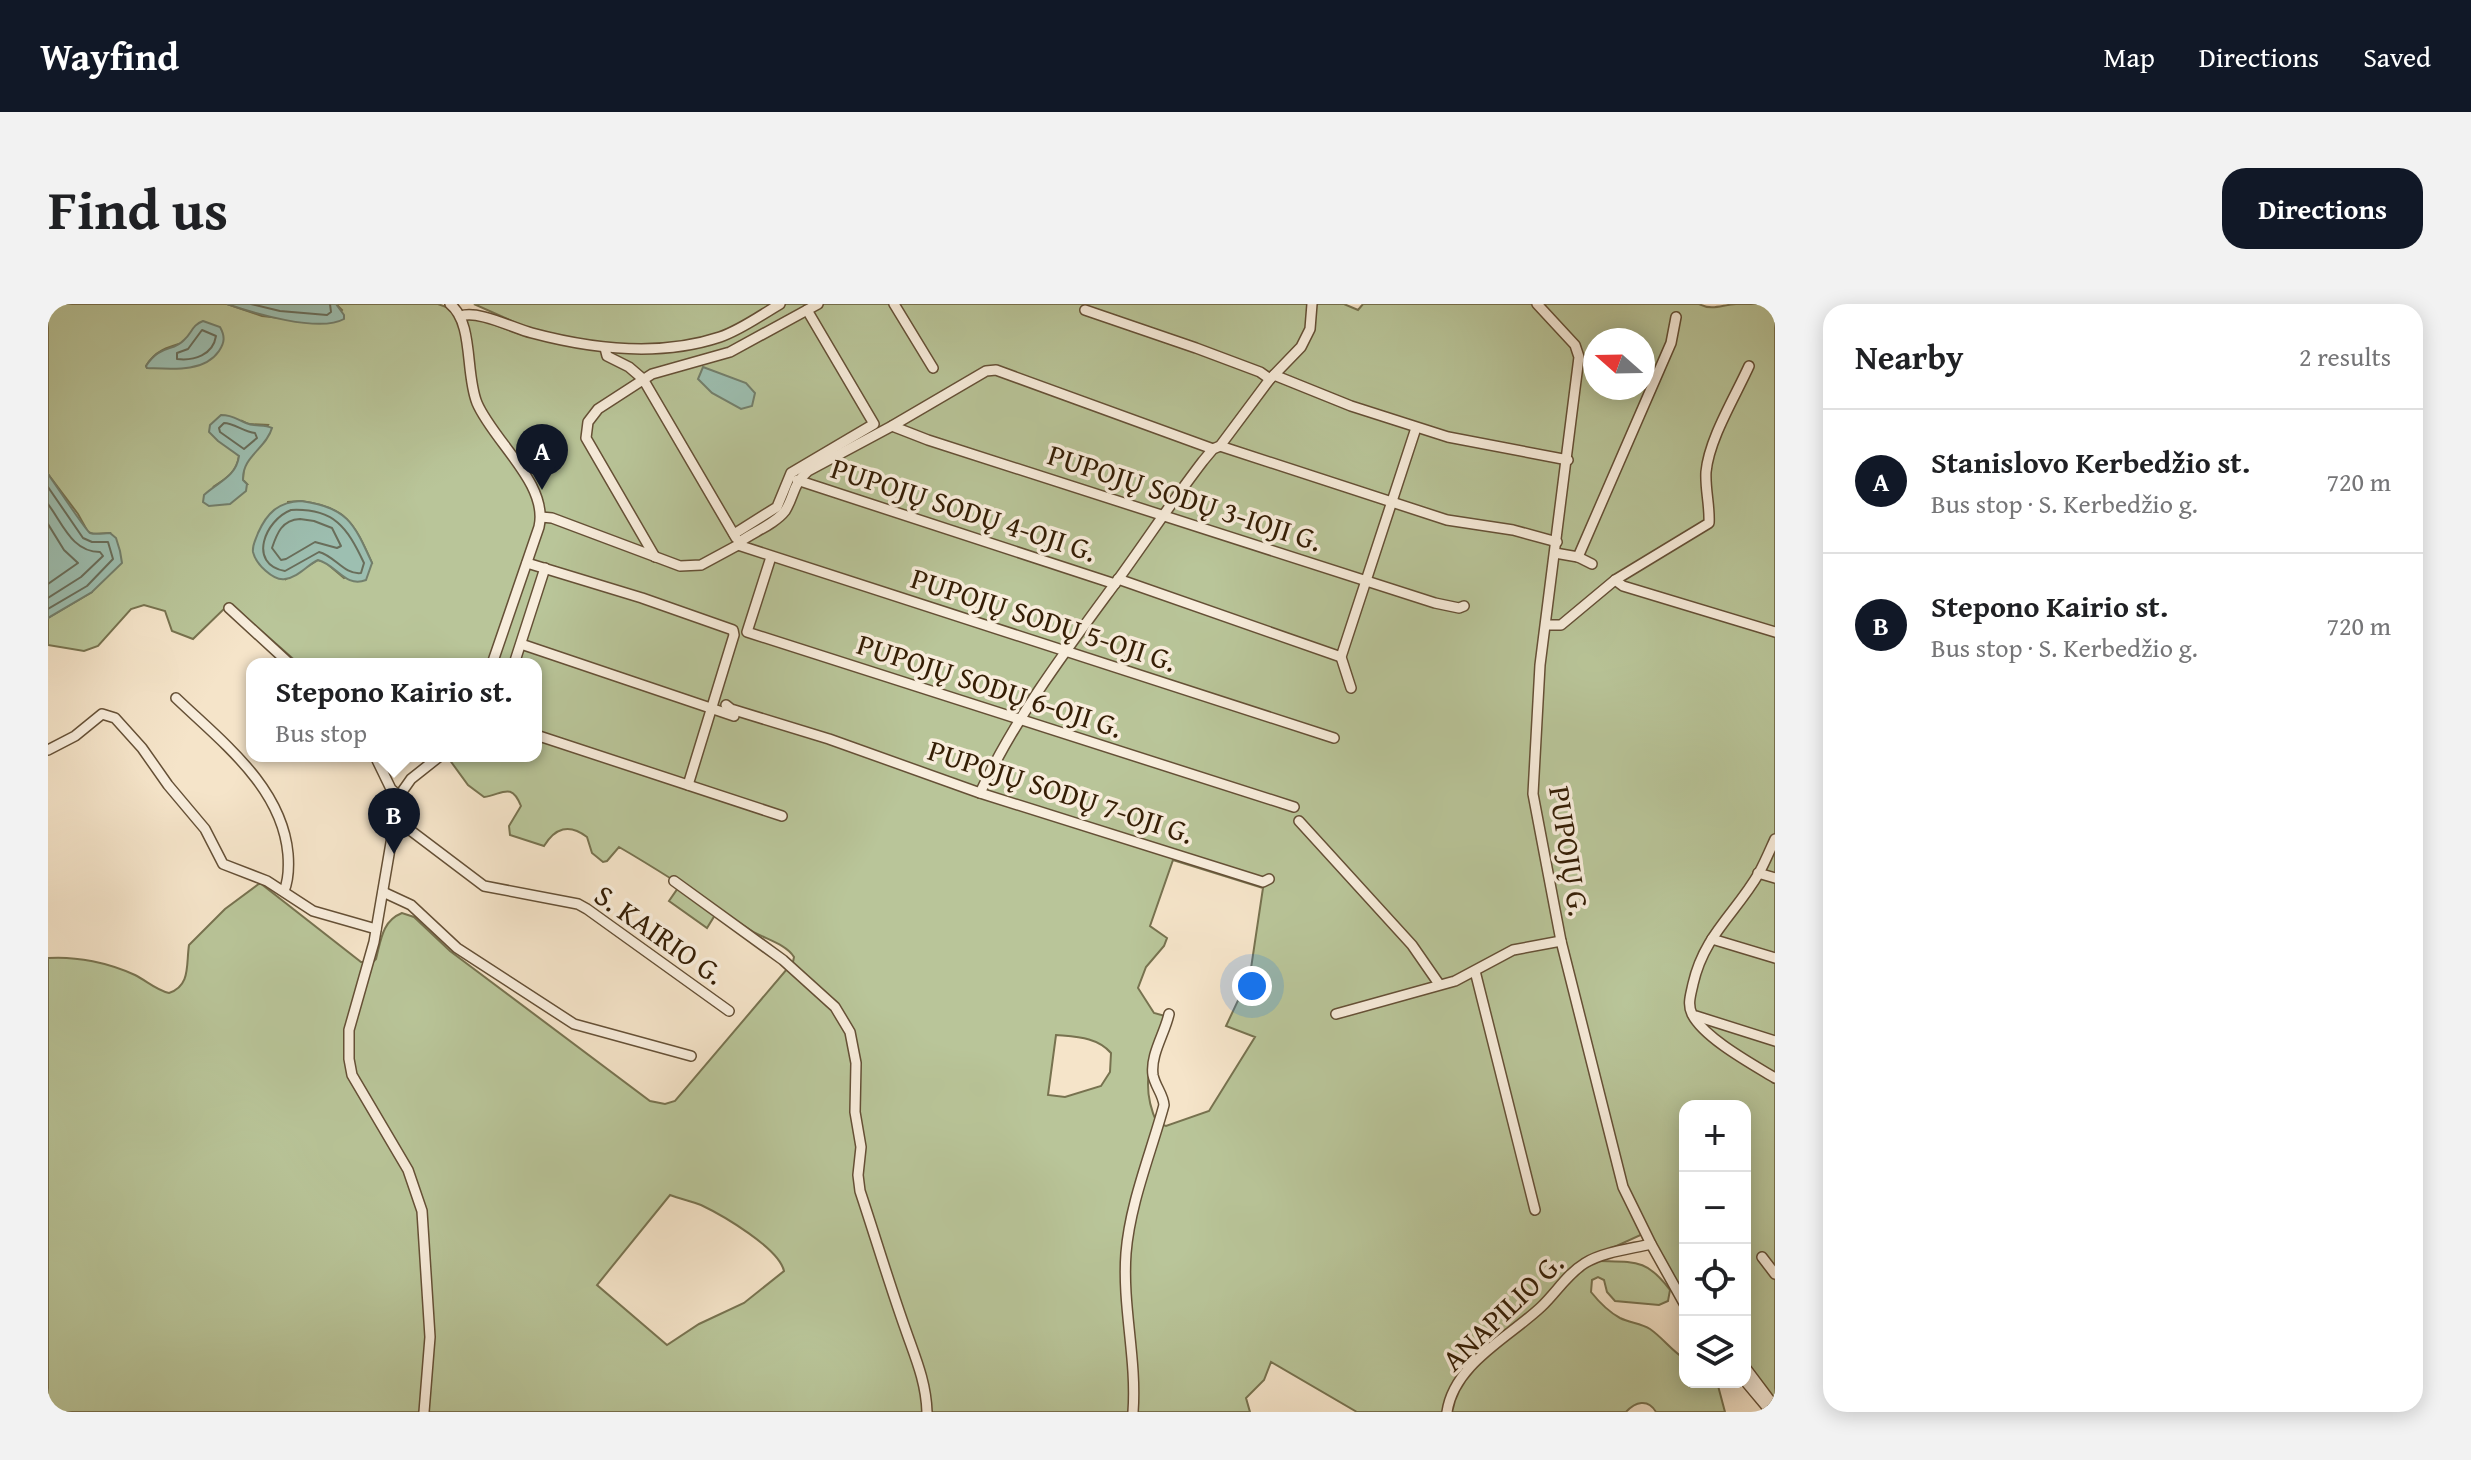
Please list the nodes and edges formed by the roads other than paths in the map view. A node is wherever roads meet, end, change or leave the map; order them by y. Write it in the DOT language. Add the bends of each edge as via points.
graph roads {
  1 [pos="450,304"];
  2 [pos="780,304"];
  3 [pos="818,304"];
  4 [pos="894,304"];
  5 [pos="1312,304"];
  6 [pos="1537,304"];
  7 [pos="807,310"];
  8 [pos="1085,310"];
  9 [pos="461,316"];
  10 [pos="1676,317"];
  11 [pos="605,348"];
  12 [pos="1749,366"];
  13 [pos="933,368"];
  14 [pos="1272,377"];
  15 [pos="643,379"];
  16 [pos="892,426"];
  17 [pos="1416,428"];
  18 [pos="1217,447"];
  19 [pos="1568,460"];
  20 [pos="797,480"];
  21 [pos="1391,502"];
  22 [pos="1165,515"];
  23 [pos="541,517"];
  24 [pos="734,534"];
  25 [pos="1557,542"];
  26 [pos="738,545"];
  27 [pos="1555,553"];
  28 [pos="655,557"];
  29 [pos="771,557"];
  30 [pos="1578,557"];
  31 [pos="527,563"];
  32 [pos="1592,564"];
  33 [pos="545,568"];
  34 [pos="1615,580"];
  35 [pos="1366,581"];
  36 [pos="1117,582"];
  37 [pos="1464,606"];
  38 [pos="229,608"];
  39 [pos="1546,625"];
  40 [pos="1775,632"];
  41 [pos="521,644"];
  42 [pos="1064,651"];
  43 [pos="1341,657"];
  44 [pos="283,658"];
  45 [pos="494,658"];
  46 [pos="516,658"];
  47 [pos="1351,688"];
  48 [pos="176,698"];
  49 [pos="726,705"];
  50 [pos="712,709"];
  51 [pos="1021,719"];
  52 [pos="542,737"];
  53 [pos="1334,738"];
  54 [pos="839,742"];
  55 [pos="48,750"];
  56 [pos="378,762"];
  57 [pos="432,762"];
  58 [pos="688,785"];
  59 [pos="980,793"];
  60 [pos="399,796"];
  61 [pos="1294,807"];
  62 [pos="782,816"];
  63 [pos="1299,821"];
  64 [pos="393,822"];
  65 [pos="1775,839"];
  66 [pos="1758,873"];
  67 [pos="1775,878"];
  68 [pos="1269,879"];
  69 [pos="674,881"];
  70 [pos="284,891"];
  71 [pos="383,892"];
  72 [pos="376,929"];
  73 [pos="1712,939"];
  74 [pos="1561,941"];
  75 [pos="1775,958"];
  76 [pos="1475,971"];
  77 [pos="1439,984"];
  78 [pos="729,1011"];
  79 [pos="1169,1014"];
  80 [pos="1336,1014"];
  81 [pos="1693,1015"];
  82 [pos="1775,1041"];
  83 [pos="691,1056"];
  84 [pos="1775,1078"];
  85 [pos="1535,1210"];
  86 [pos="1651,1244"];
  87 [pos="1762,1257"];
  88 [pos="1775,1274"];
  89 [pos="1679,1294"];
  90 [pos="1751,1375"];
  91 [pos="1751,1388"];
  92 [pos="1775,1407"];
  93 [pos="424,1412"];
  94 [pos="927,1412"];
  95 [pos="1133,1412"];
  96 [pos="1447,1412"];
  97 [pos="1771,1412"];
  1 -- 9 [label="street"];
  2 -- 11 [label="street" via="722,337 675,346"];
  3 -- 7 [label="street"];
  4 -- 13 [label="street"];
  5 -- 14 [label="street" via="1307,338"];
  6 -- 19 [label="street, PUPOJŲ G." via="1578,350"];
  7 -- 15 [label="street" via="730,352 668,367"];
  7 -- 24 [label="street" via="874,424 791,473 777,507"];
  8 -- 14 [label="street"];
  9 -- 11 [label="street" via="471,314"];
  9 -- 23 [label="street" via="477,404 534,489"];
  10 -- 30 [label="street" via="1671,343"];
  11 -- 15 [label="street" via="607,356"];
  12 -- 34 [label="street" via="1707,465 1709,523"];
  14 -- 17 [label="street"];
  14 -- 18 [label="street"];
  15 -- 24 [label="street"];
  15 -- 28 [label="street" via="598,409 588,422 586,438"];
  16 -- 18 [label="street" via="974,376 996,370"];
  16 -- 20 [label="street"];
  16 -- 22 [label="street, PUPOJŲ SODŲ 3-IOJI G."];
  17 -- 19 [label="street"];
  17 -- 21 [label="street"];
  18 -- 21 [label="street"];
  18 -- 22 [label="street"];
  19 -- 25 [label="street, PUPOJŲ G."];
  20 -- 26 [label="street" via="784,512"];
  20 -- 36 [label="street, PUPOJŲ SODŲ 4-OJI G."];
  21 -- 25 [label="street" via="1447,520"];
  21 -- 35 [label="street"];
  22 -- 35 [label="street, PUPOJŲ SODŲ 3-IOJI G."];
  22 -- 36 [label="street"];
  23 -- 28 [label="street"];
  23 -- 31 [label="street"];
  24 -- 26 [label="street"];
  25 -- 27 [label="street, PUPOJŲ G."];
  26 -- 28 [label="street" via="694,567"];
  26 -- 29 [label="street, PUPOJŲ SODŲ 5-OJI G."];
  27 -- 30 [label="street"];
  27 -- 39 [label="street, PUPOJŲ G."];
  29 -- 42 [label="street, PUPOJŲ SODŲ 5-OJI G."];
  29 -- 51 [label="street, PUPOJŲ SODŲ 6-OJI G." via="747,632"];
  30 -- 32 [label="street"];
  31 -- 33 [label="street"];
  31 -- 45 [label="street"];
  33 -- 41 [label="street"];
  33 -- 50 [label="street" via="733,630"];
  34 -- 39 [label="street" via="1561,625"];
  34 -- 40 [label="street"];
  35 -- 37 [label="street, PUPOJŲ SODŲ 3-IOJI G." via="1435,603"];
  35 -- 43 [label="street"];
  36 -- 42 [label="street"];
  36 -- 43 [label="street, PUPOJŲ SODŲ 4-OJI G."];
  38 -- 44 [label="street"];
  39 -- 74 [label="street, PUPOJŲ G." via="1533,794"];
  41 -- 46 [label="street"];
  41 -- 50 [label="street, PUPOJŲ SODŲ 7-OJI G."];
  42 -- 51 [label="street"];
  42 -- 53 [label="street, PUPOJŲ SODŲ 5-OJI G."];
  43 -- 47 [label="street"];
  48 -- 70 [label="street" via="242,762 281,817 289,871"];
  49 -- 54 [label="street, PUPOJŲ SODŲ 7-OJI G."];
  50 -- 54 [label="street, PUPOJŲ SODŲ 7-OJI G." via="832,746"];
  50 -- 58 [label="street"];
  51 -- 59 [label="street"];
  51 -- 61 [label="street, PUPOJŲ SODŲ 6-OJI G."];
  52 -- 58 [label="street"];
  54 -- 59 [label="street, PUPOJŲ SODŲ 7-OJI G."];
  55 -- 70 [label="street" via="102,714 110,715 193,812 218,858 227,867"];
  56 -- 60 [label="street"];
  57 -- 60 [label="street"];
  58 -- 62 [label="street"];
  59 -- 68 [label="street, PUPOJŲ SODŲ 7-OJI G." via="1263,882"];
  60 -- 64 [label="street"];
  63 -- 77 [label="street" via="1412,945"];
  64 -- 71 [label="street"];
  64 -- 78 [label="street, S. KAIRIO G." via="484,886 587,909"];
  65 -- 66 [label="street"];
  66 -- 67 [label="street"];
  66 -- 73 [label="street"];
  69 -- 94 [label="street" via="783,960 835,1007 850,1032 856,1063 860,1191 919,1360"];
  70 -- 72 [label="street" via="313,911"];
  71 -- 72 [label="street"];
  71 -- 83 [label="street" via="411,905 457,948 574,1024"];
  72 -- 93 [label="street" via="349,1030 349,1059 352,1075 408,1170 422,1211 430,1337"];
  73 -- 75 [label="street"];
  73 -- 81 [label="street" via="1697,968 1689,1003"];
  74 -- 76 [label="street" via="1513,950"];
  74 -- 86 [label="street, PUPOJŲ G." via="1623,1187"];
  76 -- 77 [label="street"];
  76 -- 85 [label="street"];
  77 -- 80 [label="street"];
  79 -- 95 [label="street" via="1153,1062 1164,1105 1126,1252"];
  81 -- 82 [label="street"];
  81 -- 84 [label="street" via="1712,1037"];
  86 -- 89 [label="street, PUPOJŲ G."];
  86 -- 96 [label="street, ANAPILIO G." via="1585,1263 1465,1374"];
  87 -- 88 [label="street"];
  90 -- 92 [label="street"];
  91 -- 97 [label="street"];
}
